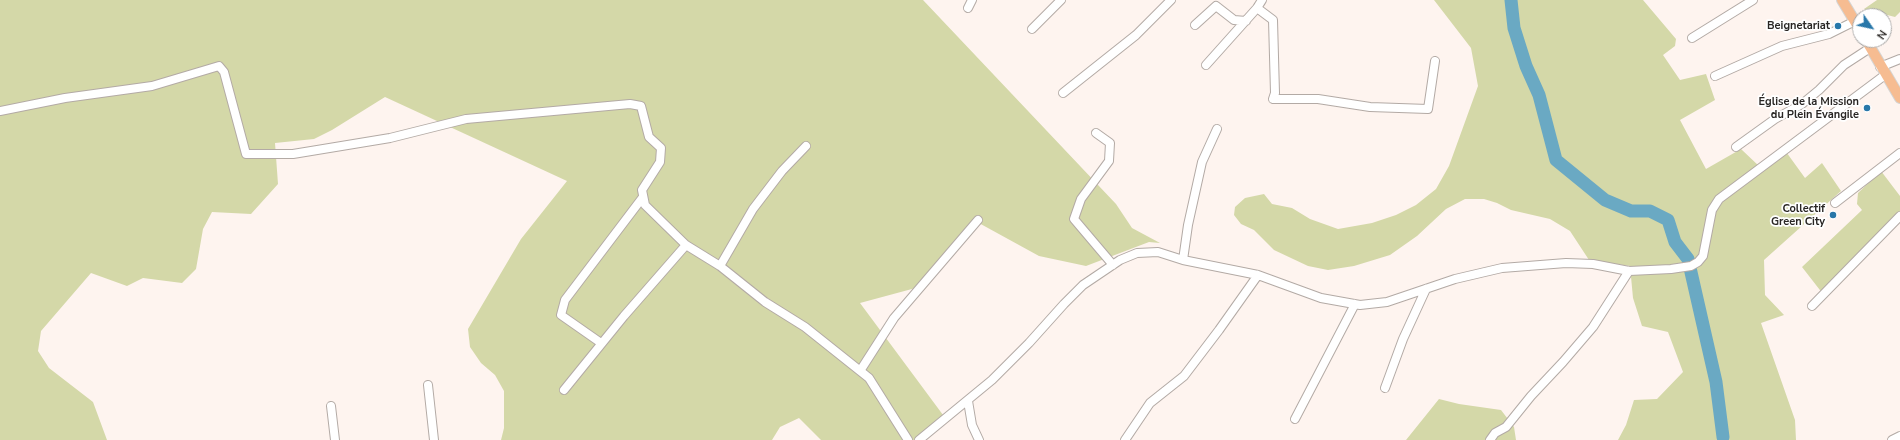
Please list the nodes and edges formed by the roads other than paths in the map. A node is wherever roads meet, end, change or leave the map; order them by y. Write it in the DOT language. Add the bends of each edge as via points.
graph roads {
  1 [pos="972,0"];
  2 [pos="1061,0"];
  3 [pos="1171,0"];
  4 [pos="1262,0"];
  5 [pos="1753,0"];
  6 [pos="1842,0"];
  7 [pos="968,8"];
  8 [pos="1257,8"];
  9 [pos="1852,18"];
  10 [pos="1246,21"];
  11 [pos="1852,22"];
  12 [pos="1195,26"];
  13 [pos="1032,29"];
  14 [pos="1692,38"];
  15 [pos="1863,48"];
  16 [pos="1870,48"];
  17 [pos="1900,59"];
  18 [pos="1435,61"];
  19 [pos="1206,65"];
  20 [pos="1883,71"];
  21 [pos="1715,76"];
  22 [pos="1063,93"];
  23 [pos="1900,98"];
  24 [pos="0,111"];
  25 [pos="1217,129"];
  26 [pos="1096,133"];
  27 [pos="806,146"];
  28 [pos="1736,147"];
  29 [pos="1900,154"];
  30 [pos="643,197"];
  31 [pos="1835,203"];
  32 [pos="1900,216"];
  33 [pos="978,220"];
  34 [pos="686,245"];
  35 [pos="1183,260"];
  36 [pos="1113,265"];
  37 [pos="720,266"];
  38 [pos="1628,271"];
  39 [pos="1258,275"];
  40 [pos="1426,289"];
  41 [pos="1355,304"];
  42 [pos="1812,306"];
  43 [pos="602,344"];
  44 [pos="860,371"];
  45 [pos="428,385"];
  46 [pos="1385,388"];
  47 [pos="564,390"];
  48 [pos="968,401"];
  49 [pos="331,406"];
  50 [pos="1294,419"];
  51 [pos="1900,436"];
  52 [pos="335,440"];
  53 [pos="434,440"];
  54 [pos="908,440"];
  55 [pos="919,440"];
  56 [pos="979,440"];
  57 [pos="1125,440"];
  58 [pos="1490,440"];
  59 [pos="1892,440"];
  1 -- 7 [label="street"];
  2 -- 13 [label="street"];
  3 -- 22 [label="street" via="1136,35"];
  4 -- 8 [label="street"];
  5 -- 14 [label="street"];
  6 -- 9 [label="main road"];
  8 -- 10 [label="street"];
  8 -- 18 [label="street" via="1273,20 1273,99 1318,99 1370,107 1428,110"];
  10 -- 12 [label="street" via="1234,20 1216,6"];
  10 -- 19 [label="street"];
  11 -- 21 [label="street" via="1829,34 1782,46"];
  15 -- 28 [label="street" via="1802,104 1775,119"];
  16 -- 20 [label="main road"];
  17 -- 20 [label="street"];
  20 -- 23 [label="main road"];
  20 -- 38 [label="street" via="1719,199 1712,210 1703,256 1698,262 1691,266 1671,269"];
  24 -- 30 [label="street" via="65,98 152,86 219,66 224,72 246,154 293,154 390,138 466,119 630,104 641,106 649,137 661,148 660,162 642,190"];
  25 -- 35 [label="street" via="1202,162"];
  26 -- 36 [label="street" via="1110,142 1109,161 1081,199 1074,219"];
  27 -- 37 [label="street" via="782,171 753,209"];
  29 -- 31 [label="street"];
  30 -- 34 [label="street" via="645,205"];
  30 -- 43 [label="street" via="565,300 561,315"];
  32 -- 42 [label="street"];
  33 -- 44 [label="street" via="894,318"];
  34 -- 37 [label="street"];
  34 -- 43 [label="street"];
  35 -- 36 [label="street" via="1158,252 1137,253"];
  35 -- 39 [label="street"];
  36 -- 48 [label="street" via="1083,285 1029,343"];
  37 -- 44 [label="street" via="765,302 805,327"];
  38 -- 40 [label="street" via="1593,264 1538,264 1485,271"];
  38 -- 58 [label="street" via="1593,327 1564,362 1530,396 1506,427 1495,433"];
  39 -- 41 [label="street" via="1321,298"];
  39 -- 57 [label="street" via="1184,376 1150,403"];
  40 -- 41 [label="street" via="1387,302"];
  40 -- 46 [label="street" via="1403,339"];
  41 -- 50 [label="street"];
  43 -- 47 [label="street"];
  44 -- 54 [label="street" via="869,378"];
  45 -- 53 [label="street"];
  48 -- 55 [label="street"];
  48 -- 56 [label="street" via="972,425"];
  49 -- 52 [label="street"];
  51 -- 59 [label="street"];
}
